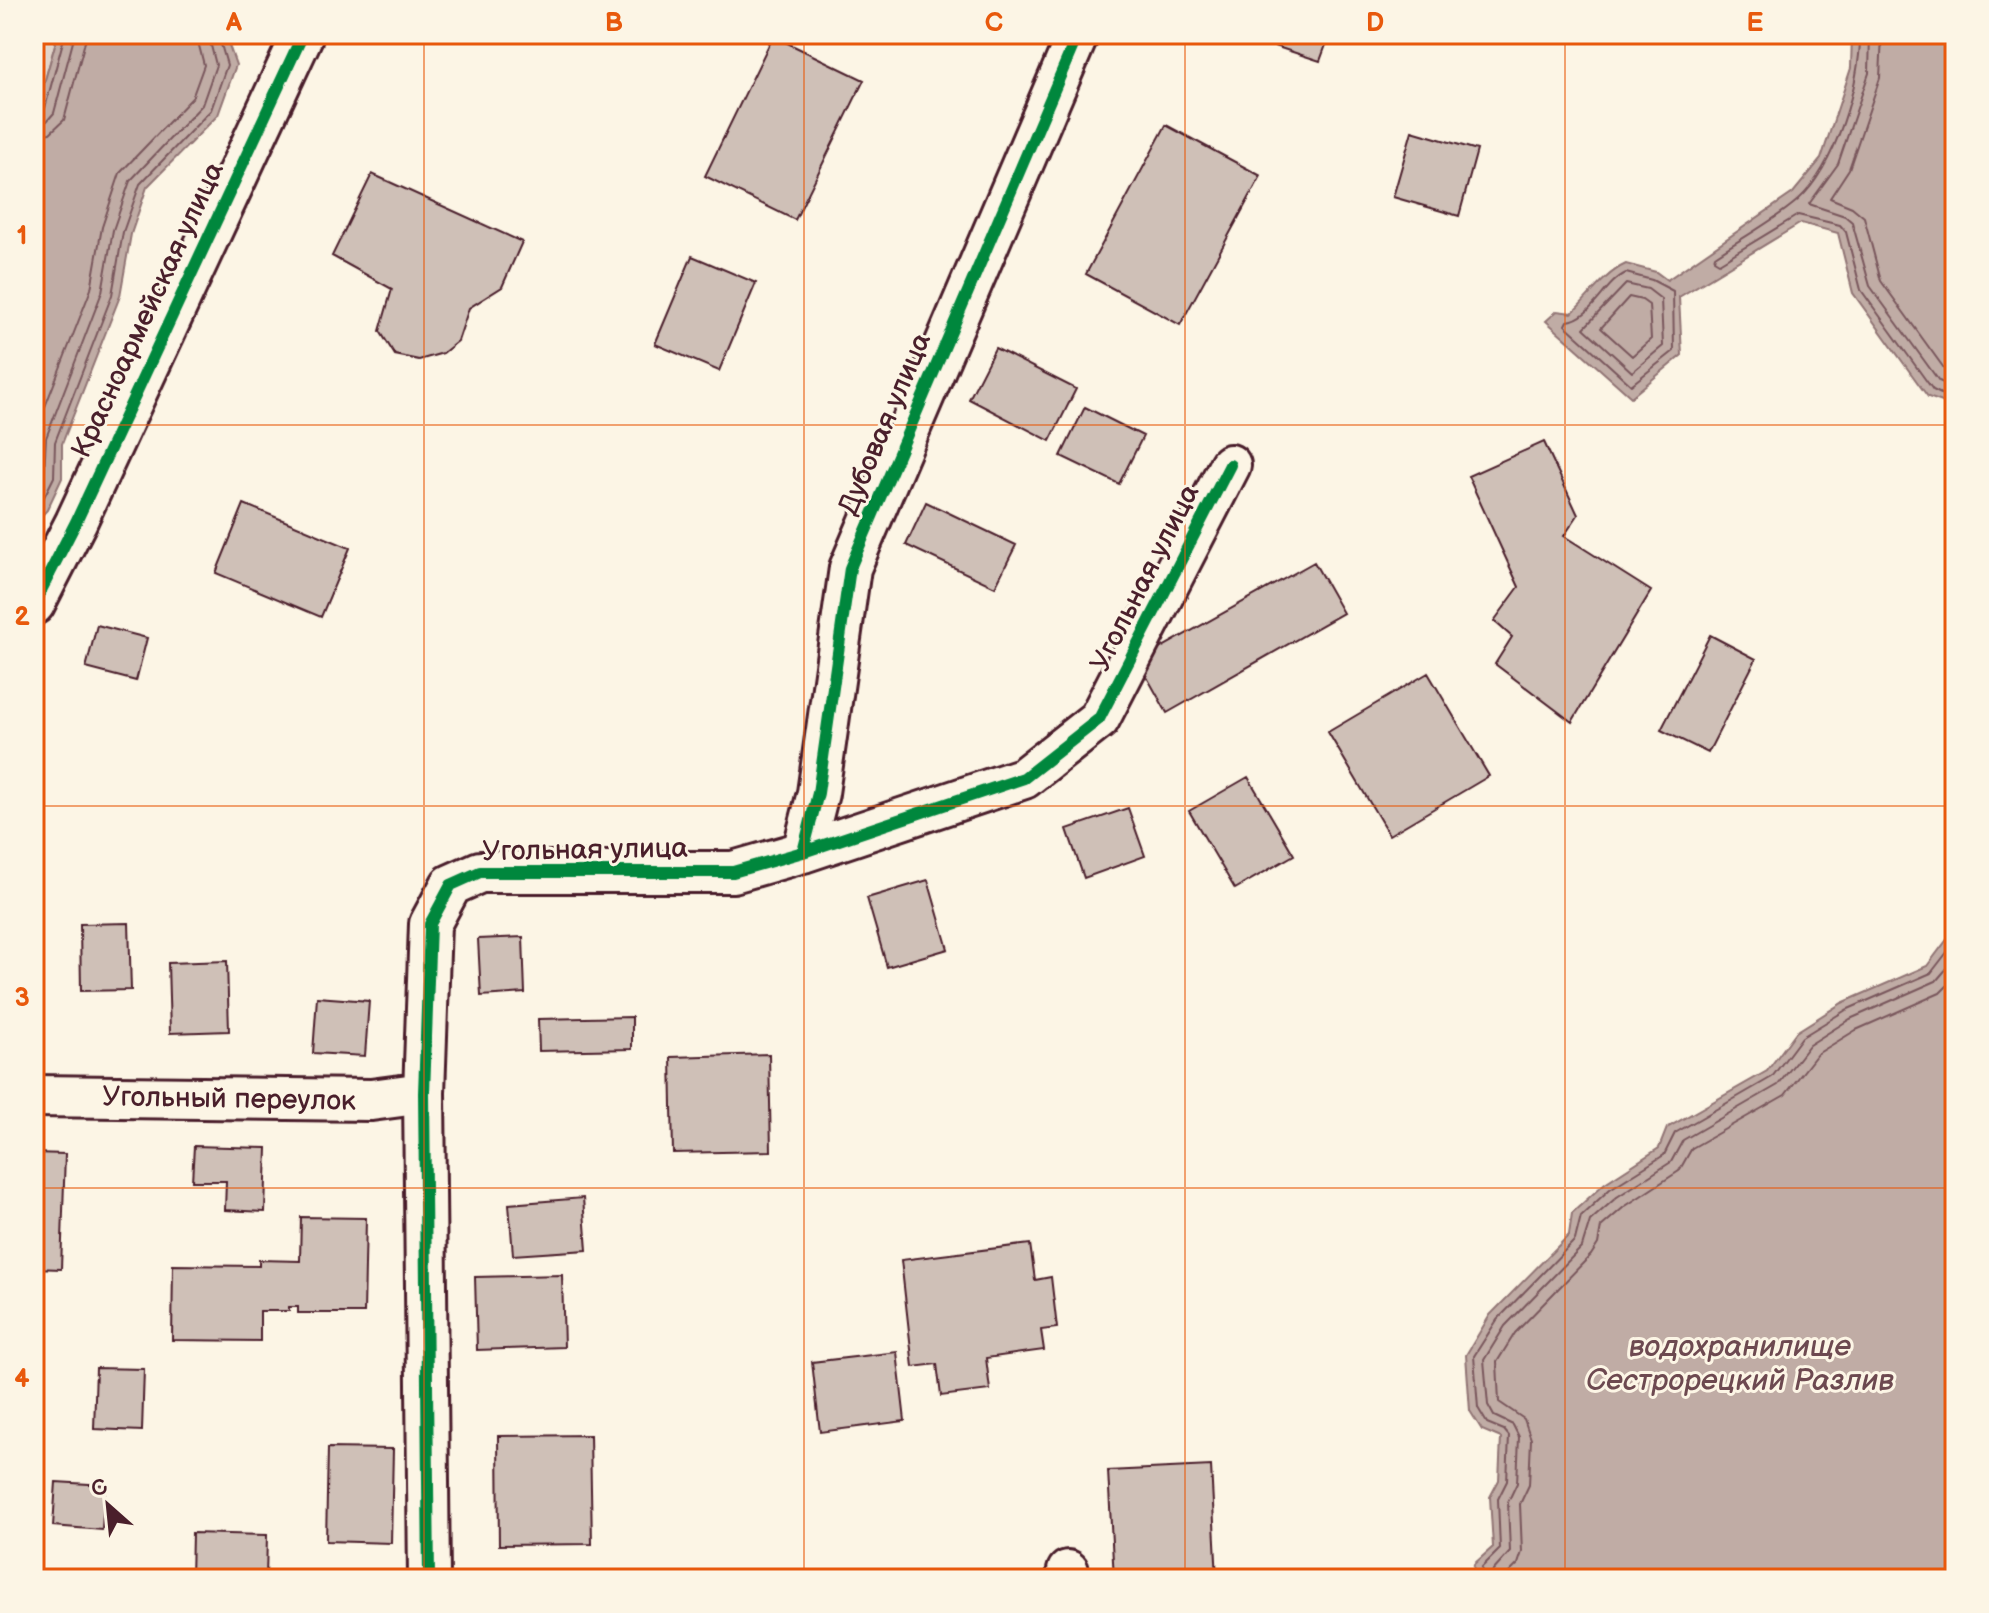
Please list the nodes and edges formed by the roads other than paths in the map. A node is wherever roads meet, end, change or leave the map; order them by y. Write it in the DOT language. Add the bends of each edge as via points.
graph roads {
  1 [pos="303,34"];
  2 [pos="1078,34"];
  3 [pos="1230,465"];
  4 [pos="34,604"];
  5 [pos="803,852"];
  6 [pos="424,1093"];
  7 [pos="34,1096"];
  8 [pos="429,1579"];
  1 -- 4 [label="street, Красноармейская улица"];
  2 -- 5 [label="street, Дубовая улица" via="850,568 818,793"];
  3 -- 5 [label="street, Угольная улица" via="1099,719 1024,778"];
  5 -- 6 [label="street, Угольная улица" via="733,872 480,872 451,885 430,924"];
  6 -- 7 [label="street, Угольный переулок" via="371,1100"];
  6 -- 8 [label="street, Угольная улица"];
}
